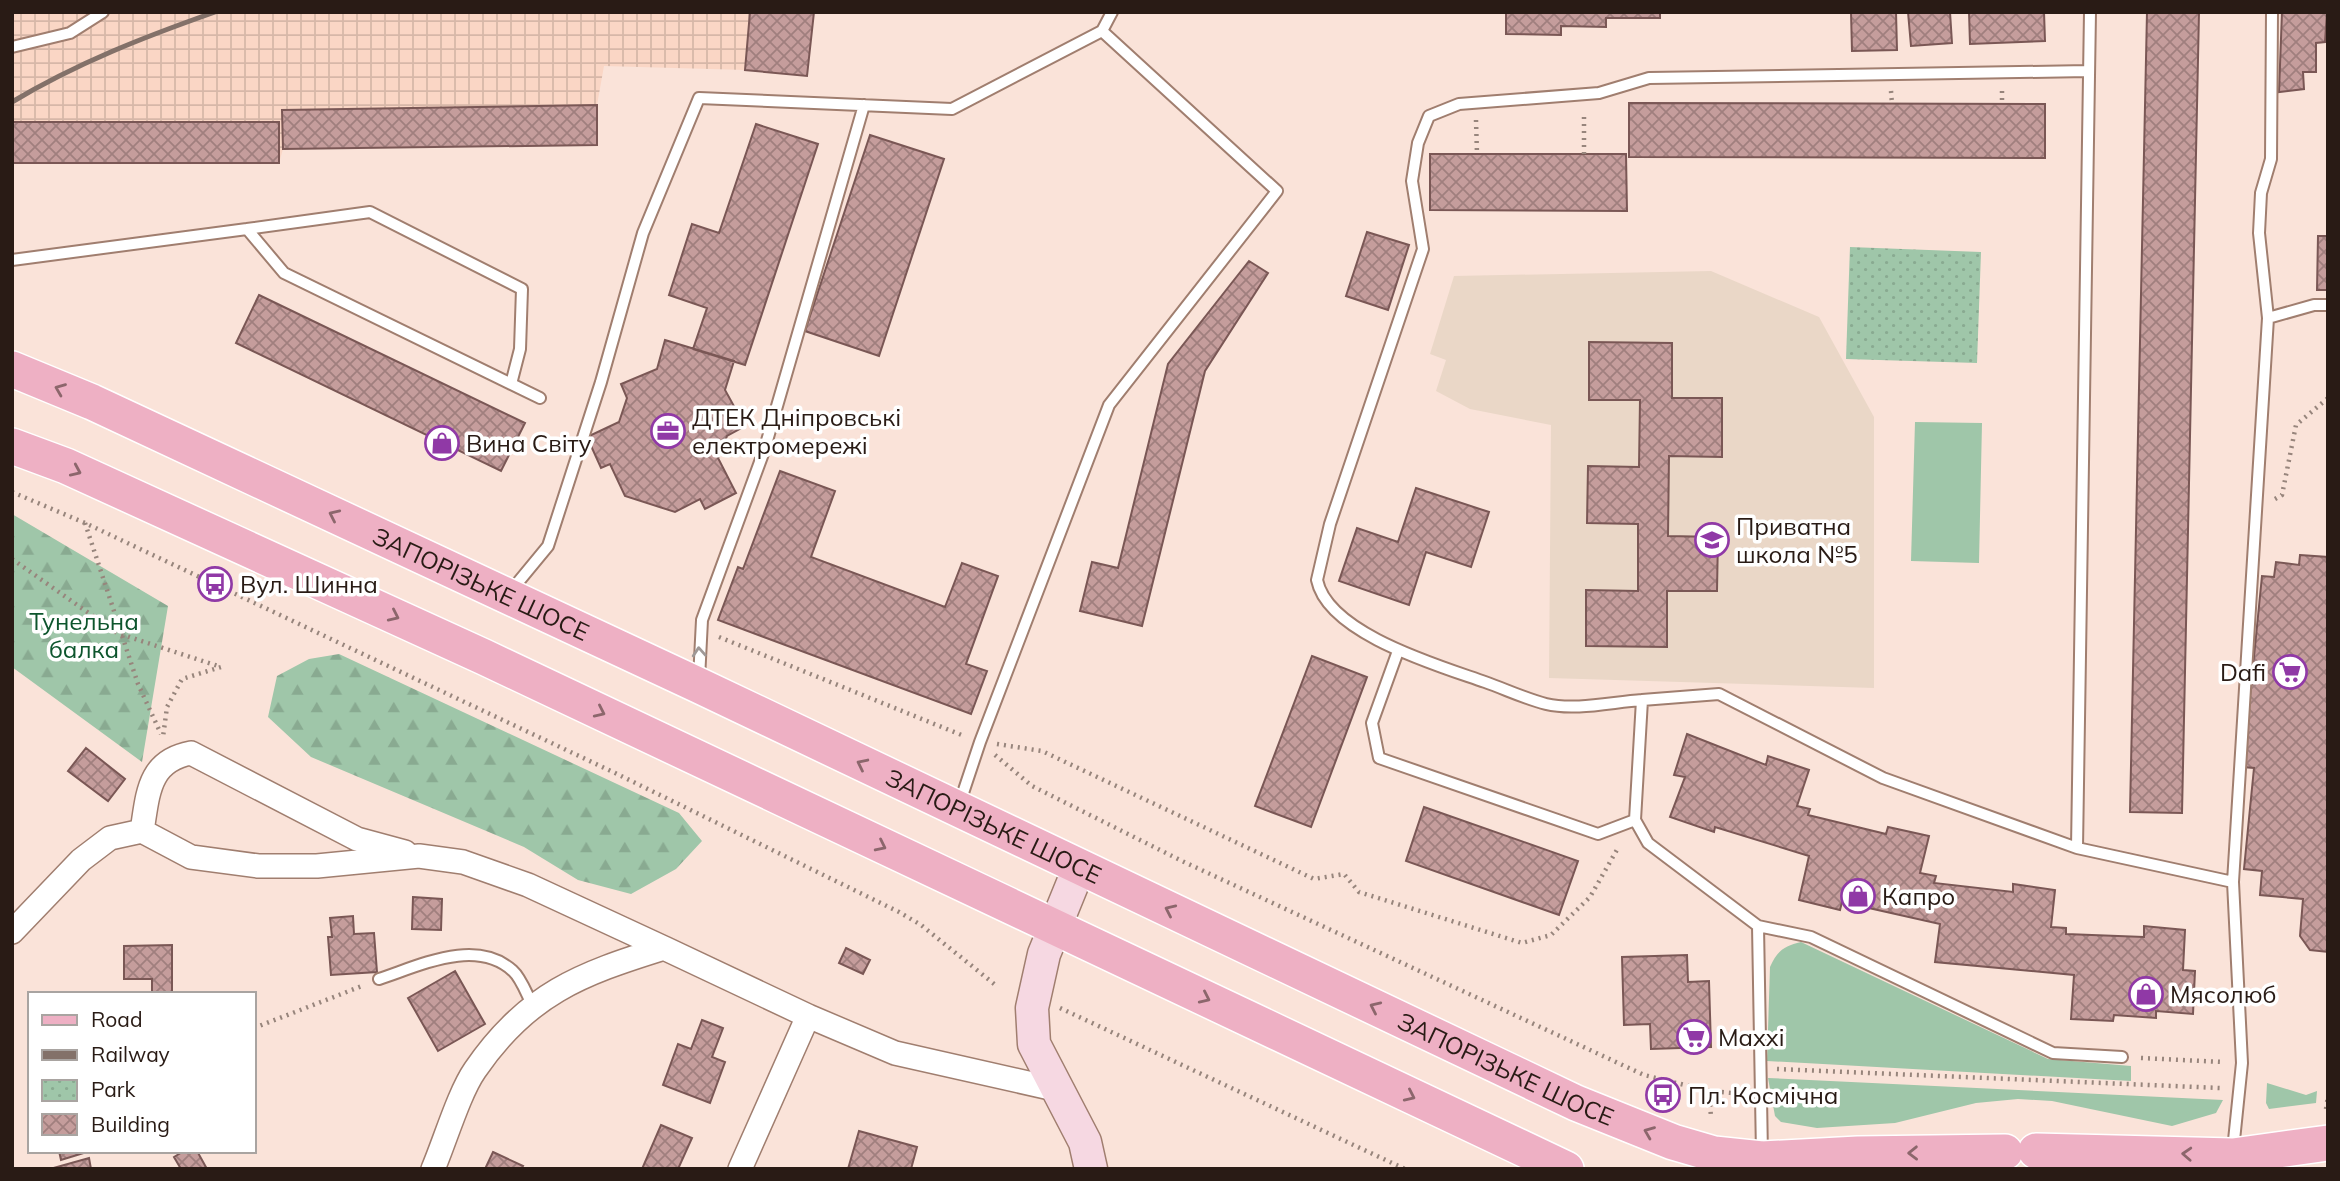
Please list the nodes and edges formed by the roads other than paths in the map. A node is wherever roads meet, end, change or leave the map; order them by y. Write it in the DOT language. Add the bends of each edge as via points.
graph roads {
  1 [pos="103,12"];
  2 [pos="1112,12"];
  3 [pos="2090,12"];
  4 [pos="2272,12"];
  5 [pos="1102,31"];
  6 [pos="12,47"];
  7 [pos="2088,71"];
  8 [pos="864,105"];
  9 [pos="247,229"];
  10 [pos="12,260"];
  11 [pos="2328,305"];
  12 [pos="2268,318"];
  13 [pos="12,369"];
  14 [pos="511,384"];
  15 [pos="540,398"];
  16 [pos="12,446"];
  17 [pos="506,597"];
  18 [pos="1398,651"];
  19 [pos="698,685"];
  20 [pos="1642,700"];
  21 [pos="957,810"];
  22 [pos="1634,820"];
  23 [pos="142,831"];
  24 [pos="2077,848"];
  25 [pos="419,856"];
  26 [pos="1079,868"];
  27 [pos="2233,882"];
  28 [pos="1758,926"];
  29 [pos="1054,929"];
  30 [pos="12,933"];
  31 [pos="664,948"];
  32 [pos="379,979"];
  33 [pos="532,1004"];
  34 [pos="807,1016"];
  35 [pos="2122,1057"];
  36 [pos="1059,1090"];
  37 [pos="2328,1143"];
  38 [pos="2021,1152"];
  39 [pos="2232,1156"];
  40 [pos="1762,1159"];
  41 [pos="1096,1167"];
  42 [pos="433,1169"];
  43 [pos="740,1169"];
  44 [pos="1566,1169"];
  45 [pos="1965,1169"];
  46 [pos="2088,1169"];
  1 -- 6 [label="lane" via="70,33"];
  2 -- 5 [label="lane"];
  3 -- 7 [label="lane"];
  4 -- 12 [label="lane" via="2271,159 2261,193 2259,233"];
  5 -- 8 [label="lane" via="952,109"];
  5 -- 21 [label="lane" via="1277,191 1109,405"];
  7 -- 18 [label="lane" via="1649,78 1584,94 1459,104 1429,116 1418,142 1412,181 1423,249 1331,524 1317,580 1332,605 1367,635"];
  7 -- 24 [label="lane"];
  8 -- 17 [label="lane" via="699,98 643,233 548,546"];
  19 -- 8 [label="lane, one-way" via="702,620 764,451"];
  9 -- 10 [label="lane"];
  9 -- 14 [label="lane" via="284,272"];
  9 -- 14 [label="lane" via="370,212 522,289 520,349"];
  11 -- 12 [label="lane"];
  12 -- 27 [label="lane"];
  17 -- 13 [label="main road, ЗАПОРІЗЬКЕ ШОСЕ, one-way" via="105,408"];
  14 -- 15 [label="lane"];
  16 -- 29 [label="main road, one-way" via="66,466 472,651"];
  17 -- 19 [label="main road, ЗАПОРІЗЬКЕ ШОСЕ"];
  18 -- 20 [label="lane" via="1546,704"];
  18 -- 22 [label="lane" via="1372,723 1379,758 1598,834"];
  21 -- 19 [label="main road, ЗАПОРІЗЬКЕ ШОСЕ, one-way"];
  20 -- 22 [label="lane"];
  20 -- 24 [label="lane" via="1720,694 1883,778"];
  21 -- 26 [label="main road, ЗАПОРІЗЬКЕ ШОСЕ"];
  22 -- 28 [label="lane" via="1648,843"];
  23 -- 25 [label="street" via="191,857 258,866 317,866"];
  23 -- 25 [label="street" via="157,769 174,756 191,753 358,839"];
  23 -- 30 [label="street" via="110,838 81,860"];
  24 -- 27 [label="lane"];
  25 -- 31 [label="street" via="463,862 528,885"];
  26 -- 29 [label="main road"];
  40 -- 26 [label="main road, ЗАПОРІЗЬКЕ ШОСЕ, one-way" via="1714,1154 1673,1142 1576,1102"];
  27 -- 39 [label="lane" via="2242,1063"];
  28 -- 35 [label="lane" via="1811,937 2053,1053"];
  28 -- 40 [label="lane"];
  29 -- 36 [label="main road" via="1032,1009 1034,1044"];
  29 -- 44 [label="main road, one-way"];
  31 -- 33 [label="street" via="594,970"];
  31 -- 34 [label="street"];
  32 -- 33 [label="lane" via="444,957 482,955 514,971"];
  33 -- 42 [label="street" via="474,1071"];
  34 -- 36 [label="street" via="895,1053"];
  34 -- 43 [label="street"];
  36 -- 41 [label="main road"];
  37 -- 39 [label="main road, ЗАПОРІЗЬКЕ ШОСЕ"];
  39 -- 38 [label="main road, ЗАПОРІЗЬКЕ ШОСЕ, one-way"];
  38 -- 40 [label="main road, ЗАПОРІЗЬКЕ ШОСЕ, one-way"];
  38 -- 45 [label="main road" via="1977,1161"];
  38 -- 46 [label="main road" via="2066,1157"];
}
